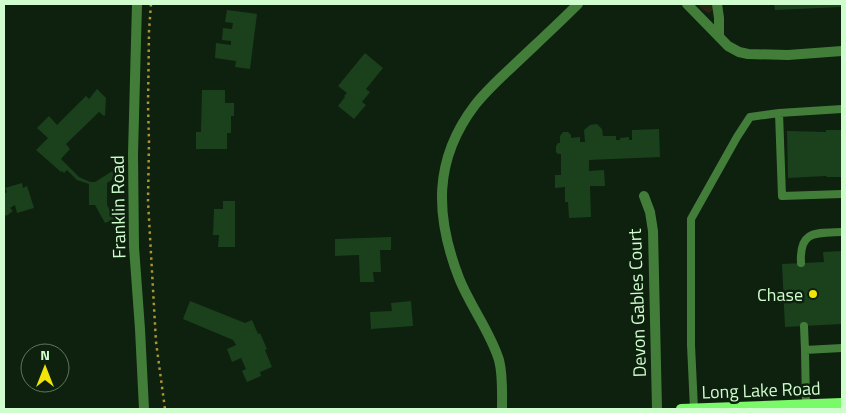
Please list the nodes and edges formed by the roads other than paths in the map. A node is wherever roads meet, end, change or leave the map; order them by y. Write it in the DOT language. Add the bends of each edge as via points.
graph roads {
  1 [pos="137,4"];
  2 [pos="578,4"];
  3 [pos="687,4"];
  4 [pos="718,4"];
  5 [pos="719,37"];
  6 [pos="842,51"];
  7 [pos="842,109"];
  8 [pos="779,113"];
  9 [pos="842,194"];
  10 [pos="644,196"];
  11 [pos="842,232"];
  12 [pos="800,263"];
  13 [pos="804,326"];
  14 [pos="842,348"];
  15 [pos="804,350"];
  16 [pos="842,403"];
  17 [pos="806,405"];
  18 [pos="727,408"];
  19 [pos="761,408"];
  20 [pos="144,409"];
  21 [pos="502,409"];
  22 [pos="657,409"];
  23 [pos="682,409"];
  24 [pos="694,409"];
  1 -- 20 [label="street, Franklin Road" via="134,247"];
  2 -- 21 [label="street" via="475,104 454,140 444,170 444,230 459,279 499,362"];
  3 -- 5 [label="street"];
  4 -- 5 [label="street"];
  5 -- 6 [label="street" via="733,50 748,54"];
  7 -- 8 [label="lane"];
  8 -- 9 [label="lane" via="782,196"];
  8 -- 24 [label="lane" via="750,117 691,219"];
  10 -- 22 [label="street, Devon Gables Court" via="652,231"];
  11 -- 12 [label="lane" via="814,234 804,241"];
  13 -- 15 [label="lane"];
  14 -- 15 [label="lane"];
  15 -- 17 [label="lane"];
  16 -- 17 [label="main road, Long Lake Road"];
  17 -- 19 [label="main road, Long Lake Road"];
  18 -- 19 [label="main road, Long Lake Road"];
  18 -- 24 [label="main road, Long Lake Road"];
  23 -- 24 [label="main road, Long Lake Road"];
}
